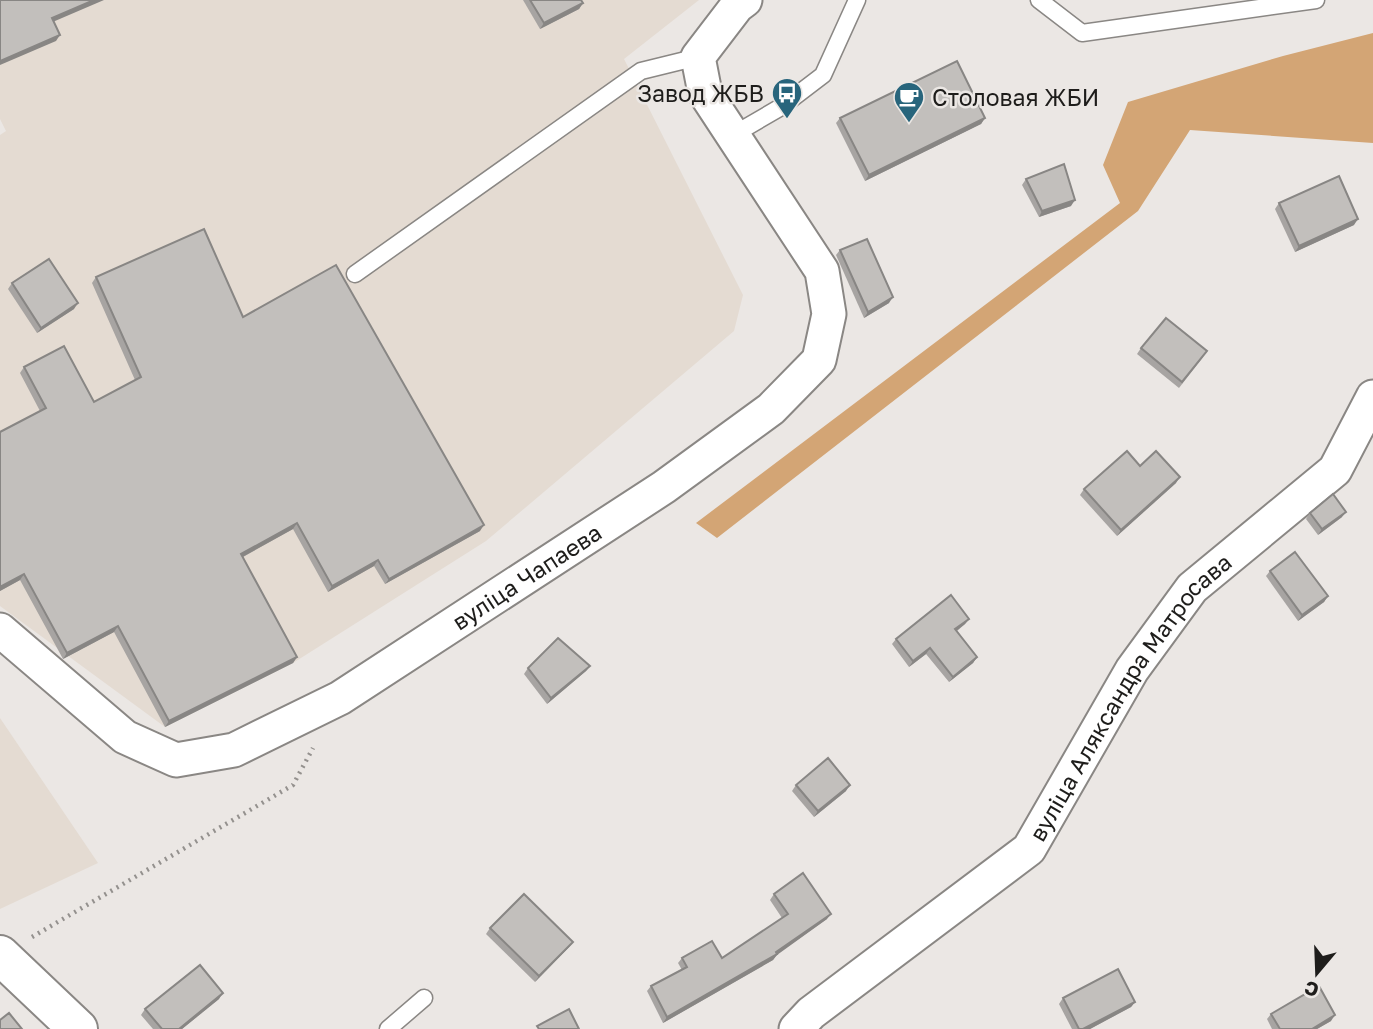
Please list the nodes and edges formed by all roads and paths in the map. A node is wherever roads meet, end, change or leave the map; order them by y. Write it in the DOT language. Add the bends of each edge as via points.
graph roads {
  1 [pos="746,0"];
  2 [pos="857,0"];
  3 [pos="1039,0"];
  4 [pos="1316,0"];
  5 [pos="698,57"];
  6 [pos="733,135"];
  7 [pos="355,274"];
  8 [pos="1373,397"];
  9 [pos="0,630"];
  10 [pos="340,698"];
  11 [pos="0,955"];
  12 [pos="424,998"];
  13 [pos="78,1029"];
  14 [pos="388,1029"];
  15 [pos="796,1029"];
  1 -- 5 [label="street"];
  2 -- 6 [label="lane" via="823,75"];
  3 -- 4 [label="lane" via="1082,33"];
  5 -- 6 [label="street, вуліца Чапаева" via="705,93"];
  5 -- 7 [label="lane" via="641,71"];
  6 -- 10 [label="street, вуліца Чапаева" via="822,271 829,314 818,360 771,410 664,487"];
  8 -- 15 [label="street, вуліца Аляксандра Матросава" via="1335,470 1192,588 1132,670 1029,849"];
  9 -- 10 [label="street, вуліца Чапаева" via="125,737 176,760 234,750"];
  10 -- 11 [label="path" via="293,785"];
  11 -- 13 [label="street"];
  12 -- 14 [label="lane"];
}
